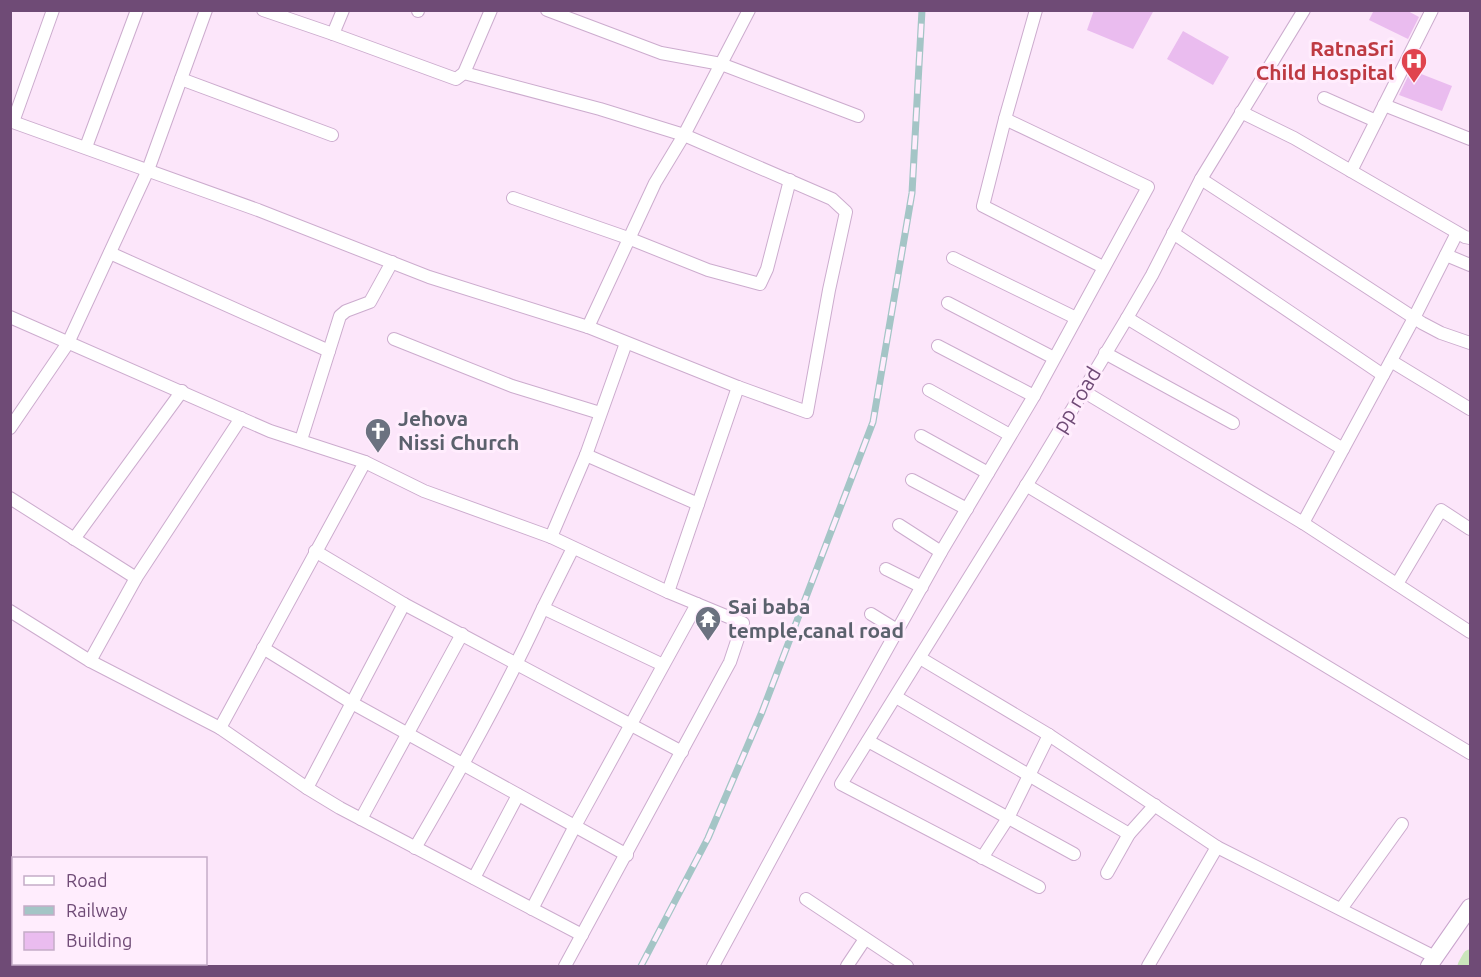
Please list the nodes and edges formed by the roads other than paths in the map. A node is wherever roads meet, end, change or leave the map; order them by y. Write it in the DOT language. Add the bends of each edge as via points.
graph roads {
  1 [pos="53,10"];
  2 [pos="137,10"];
  3 [pos="206,10"];
  4 [pos="263,10"];
  5 [pos="343,10"];
  6 [pos="491,10"];
  7 [pos="547,10"];
  8 [pos="749,10"];
  9 [pos="1036,10"];
  10 [pos="1304,10"];
  11 [pos="1432,10"];
  12 [pos="333,34"];
  13 [pos="722,64"];
  14 [pos="464,73"];
  15 [pos="181,79"];
  16 [pos="1324,98"];
  17 [pos="1384,105"];
  18 [pos="1241,112"];
  19 [pos="858,116"];
  20 [pos="1005,119"];
  21 [pos="1376,121"];
  22 [pos="12,122"];
  23 [pos="332,135"];
  24 [pos="684,135"];
  25 [pos="1470,139"];
  26 [pos="86,147"];
  27 [pos="148,170"];
  28 [pos="1351,171"];
  29 [pos="1200,179"];
  30 [pos="790,180"];
  31 [pos="513,198"];
  32 [pos="1173,233"];
  33 [pos="1458,233"];
  34 [pos="628,238"];
  35 [pos="1470,238"];
  36 [pos="110,253"];
  37 [pos="1446,255"];
  38 [pos="953,258"];
  39 [pos="392,262"];
  40 [pos="1470,265"];
  41 [pos="1103,267"];
  42 [pos="948,303"];
  43 [pos="10,317"];
  44 [pos="1076,318"];
  45 [pos="1127,318"];
  46 [pos="1414,318"];
  47 [pos="588,327"];
  48 [pos="394,339"];
  49 [pos="68,343"];
  50 [pos="626,343"];
  51 [pos="1470,343"];
  52 [pos="938,346"];
  53 [pos="329,351"];
  54 [pos="1105,353"];
  55 [pos="1054,358"];
  56 [pos="1391,361"];
  57 [pos="1383,375"];
  58 [pos="738,387"];
  59 [pos="929,390"];
  60 [pos="1083,391"];
  61 [pos="182,392"];
  62 [pos="1034,396"];
  63 [pos="1470,409"];
  64 [pos="600,413"];
  65 [pos="241,418"];
  66 [pos="1233,423"];
  67 [pos="10,428"];
  68 [pos="1011,435"];
  69 [pos="921,436"];
  70 [pos="301,440"];
  71 [pos="1343,448"];
  72 [pos="586,455"];
  73 [pos="365,462"];
  74 [pos="988,473"];
  75 [pos="912,480"];
  76 [pos="1026,485"];
  77 [pos="10,498"];
  78 [pos="698,504"];
  79 [pos="967,509"];
  80 [pos="1303,523"];
  81 [pos="899,525"];
  82 [pos="1470,529"];
  83 [pos="551,537"];
  84 [pos="74,539"];
  85 [pos="573,548"];
  86 [pos="315,551"];
  87 [pos="941,552"];
  88 [pos="886,569"];
  89 [pos="136,578"];
  90 [pos="1397,584"];
  91 [pos="922,587"];
  92 [pos="668,592"];
  93 [pos="404,604"];
  94 [pos="698,604"];
  95 [pos="543,608"];
  96 [pos="10,611"];
  97 [pos="871,614"];
  98 [pos="897,630"];
  99 [pos="1470,632"];
  100 [pos="462,634"];
  101 [pos="263,648"];
  102 [pos="920,658"];
  103 [pos="90,661"];
  104 [pos="517,664"];
  105 [pos="663,664"];
  106 [pos="896,697"];
  107 [pos="352,703"];
  108 [pos="630,724"];
  109 [pos="220,728"];
  110 [pos="408,734"];
  111 [pos="1050,735"];
  112 [pos="868,741"];
  113 [pos="682,752"];
  114 [pos="1470,753"];
  115 [pos="464,765"];
  116 [pos="1030,776"];
  117 [pos="307,788"];
  118 [pos="518,795"];
  119 [pos="1155,805"];
  120 [pos="1008,818"];
  121 [pos="361,819"];
  122 [pos="1402,824"];
  123 [pos="575,826"];
  124 [pos="1130,834"];
  125 [pos="1217,847"];
  126 [pos="416,848"];
  127 [pos="1074,854"];
  128 [pos="627,855"];
  129 [pos="982,858"];
  130 [pos="1107,873"];
  131 [pos="474,878"];
  132 [pos="1039,887"];
  133 [pos="806,898"];
  134 [pos="1470,907"];
  135 [pos="532,909"];
  136 [pos="1341,909"];
  137 [pos="582,935"];
  138 [pos="865,939"];
  139 [pos="1432,962"];
  140 [pos="565,966"];
  141 [pos="713,966"];
  142 [pos="847,966"];
  143 [pos="907,966"];
  144 [pos="1148,966"];
  1 -- 22 [label="street"];
  2 -- 26 [label="street"];
  3 -- 15 [label="street"];
  4 -- 12 [label="street"];
  5 -- 12 [label="street"];
  6 -- 14 [label="street"];
  7 -- 13 [label="street" via="662,54"];
  8 -- 13 [label="street"];
  9 -- 20 [label="street"];
  10 -- 18 [label="street, pp road"];
  11 -- 17 [label="street"];
  12 -- 14 [label="street" via="456,79"];
  13 -- 19 [label="street"];
  13 -- 24 [label="street"];
  14 -- 24 [label="street"];
  15 -- 23 [label="street"];
  15 -- 27 [label="street"];
  16 -- 21 [label="street"];
  17 -- 21 [label="street"];
  17 -- 25 [label="street"];
  18 -- 28 [label="street"];
  18 -- 29 [label="street, pp road"];
  20 -- 41 [label="street" via="984,206"];
  20 -- 41 [label="street" via="1148,187"];
  21 -- 28 [label="street"];
  22 -- 26 [label="street"];
  24 -- 30 [label="street"];
  24 -- 34 [label="street"];
  26 -- 27 [label="street"];
  27 -- 36 [label="street"];
  27 -- 39 [label="street"];
  28 -- 33 [label="street"];
  29 -- 32 [label="street, pp road"];
  29 -- 46 [label="street"];
  30 -- 34 [label="street" via="760,284 708,270"];
  30 -- 58 [label="street" via="832,199 846,212 807,412"];
  31 -- 34 [label="street"];
  32 -- 45 [label="street, pp road"];
  32 -- 57 [label="street"];
  33 -- 35 [label="street"];
  33 -- 37 [label="street"];
  34 -- 47 [label="street"];
  36 -- 49 [label="street"];
  36 -- 53 [label="street"];
  37 -- 40 [label="street"];
  37 -- 46 [label="street"];
  38 -- 44 [label="street"];
  39 -- 47 [label="street"];
  39 -- 53 [label="street" via="370,302 340,316"];
  41 -- 44 [label="street"];
  42 -- 55 [label="street"];
  43 -- 49 [label="street"];
  44 -- 55 [label="street"];
  45 -- 54 [label="street, pp road"];
  45 -- 71 [label="street"];
  46 -- 51 [label="street"];
  46 -- 56 [label="street"];
  47 -- 50 [label="street"];
  48 -- 64 [label="street" via="512,386"];
  49 -- 61 [label="street"];
  49 -- 67 [label="street"];
  50 -- 58 [label="street"];
  50 -- 64 [label="street"];
  52 -- 62 [label="street"];
  53 -- 70 [label="street"];
  54 -- 60 [label="street, pp road"];
  54 -- 66 [label="street"];
  55 -- 62 [label="street"];
  56 -- 57 [label="street"];
  56 -- 63 [label="street"];
  57 -- 71 [label="street"];
  58 -- 78 [label="street"];
  59 -- 68 [label="street"];
  60 -- 76 [label="street, pp road"];
  60 -- 80 [label="street"];
  61 -- 65 [label="street"];
  61 -- 84 [label="street"];
  62 -- 68 [label="street"];
  64 -- 72 [label="street"];
  65 -- 70 [label="street"];
  65 -- 89 [label="street"];
  68 -- 74 [label="street"];
  69 -- 74 [label="street"];
  70 -- 73 [label="street"];
  71 -- 80 [label="street"];
  72 -- 78 [label="street"];
  72 -- 83 [label="street"];
  73 -- 83 [label="street" via="424,491"];
  73 -- 86 [label="street"];
  74 -- 79 [label="street"];
  75 -- 79 [label="street"];
  76 -- 102 [label="street, pp road"];
  76 -- 114 [label="street"];
  77 -- 84 [label="street"];
  78 -- 92 [label="street"];
  79 -- 87 [label="street"];
  80 -- 90 [label="street"];
  81 -- 87 [label="street"];
  82 -- 90 [label="street" via="1441,510"];
  83 -- 85 [label="street"];
  84 -- 89 [label="street"];
  85 -- 92 [label="street"];
  85 -- 95 [label="street"];
  86 -- 93 [label="street"];
  86 -- 101 [label="street"];
  87 -- 91 [label="street"];
  88 -- 91 [label="street"];
  89 -- 103 [label="street"];
  90 -- 99 [label="street"];
  91 -- 98 [label="street"];
  92 -- 94 [label="street"];
  93 -- 100 [label="street"];
  93 -- 107 [label="street"];
  94 -- 105 [label="street"];
  94 -- 113 [label="street" via="743,622 730,662"];
  95 -- 104 [label="street"];
  95 -- 105 [label="street"];
  96 -- 103 [label="street"];
  97 -- 98 [label="street"];
  98 -- 141 [label="street"];
  100 -- 104 [label="street"];
  100 -- 110 [label="street"];
  101 -- 107 [label="street"];
  101 -- 109 [label="street"];
  102 -- 106 [label="street, pp road"];
  102 -- 111 [label="street"];
  103 -- 109 [label="street"];
  104 -- 108 [label="street"];
  104 -- 115 [label="street"];
  105 -- 108 [label="street"];
  106 -- 112 [label="street, pp road"];
  106 -- 116 [label="street"];
  107 -- 110 [label="street"];
  107 -- 117 [label="street"];
  108 -- 113 [label="street"];
  108 -- 123 [label="street"];
  109 -- 117 [label="street"];
  110 -- 115 [label="street"];
  110 -- 121 [label="street"];
  111 -- 116 [label="street"];
  111 -- 119 [label="street"];
  112 -- 120 [label="street"];
  112 -- 129 [label="street, pp road" via="841,784"];
  113 -- 128 [label="street"];
  115 -- 118 [label="street"];
  115 -- 126 [label="street"];
  116 -- 120 [label="street"];
  116 -- 124 [label="street"];
  117 -- 121 [label="street"];
  118 -- 123 [label="street"];
  118 -- 131 [label="street"];
  119 -- 124 [label="street"];
  119 -- 125 [label="street"];
  120 -- 127 [label="street"];
  120 -- 129 [label="street"];
  121 -- 126 [label="street"];
  122 -- 136 [label="street"];
  123 -- 128 [label="street"];
  123 -- 135 [label="street"];
  124 -- 130 [label="street"];
  125 -- 136 [label="street"];
  125 -- 144 [label="street"];
  126 -- 131 [label="street"];
  128 -- 137 [label="street"];
  129 -- 132 [label="street"];
  131 -- 135 [label="street"];
  133 -- 138 [label="street"];
  134 -- 139 [label="main road"];
  135 -- 137 [label="street"];
  136 -- 139 [label="street"];
  137 -- 140 [label="street"];
  138 -- 142 [label="street"];
  138 -- 143 [label="street"];
}
